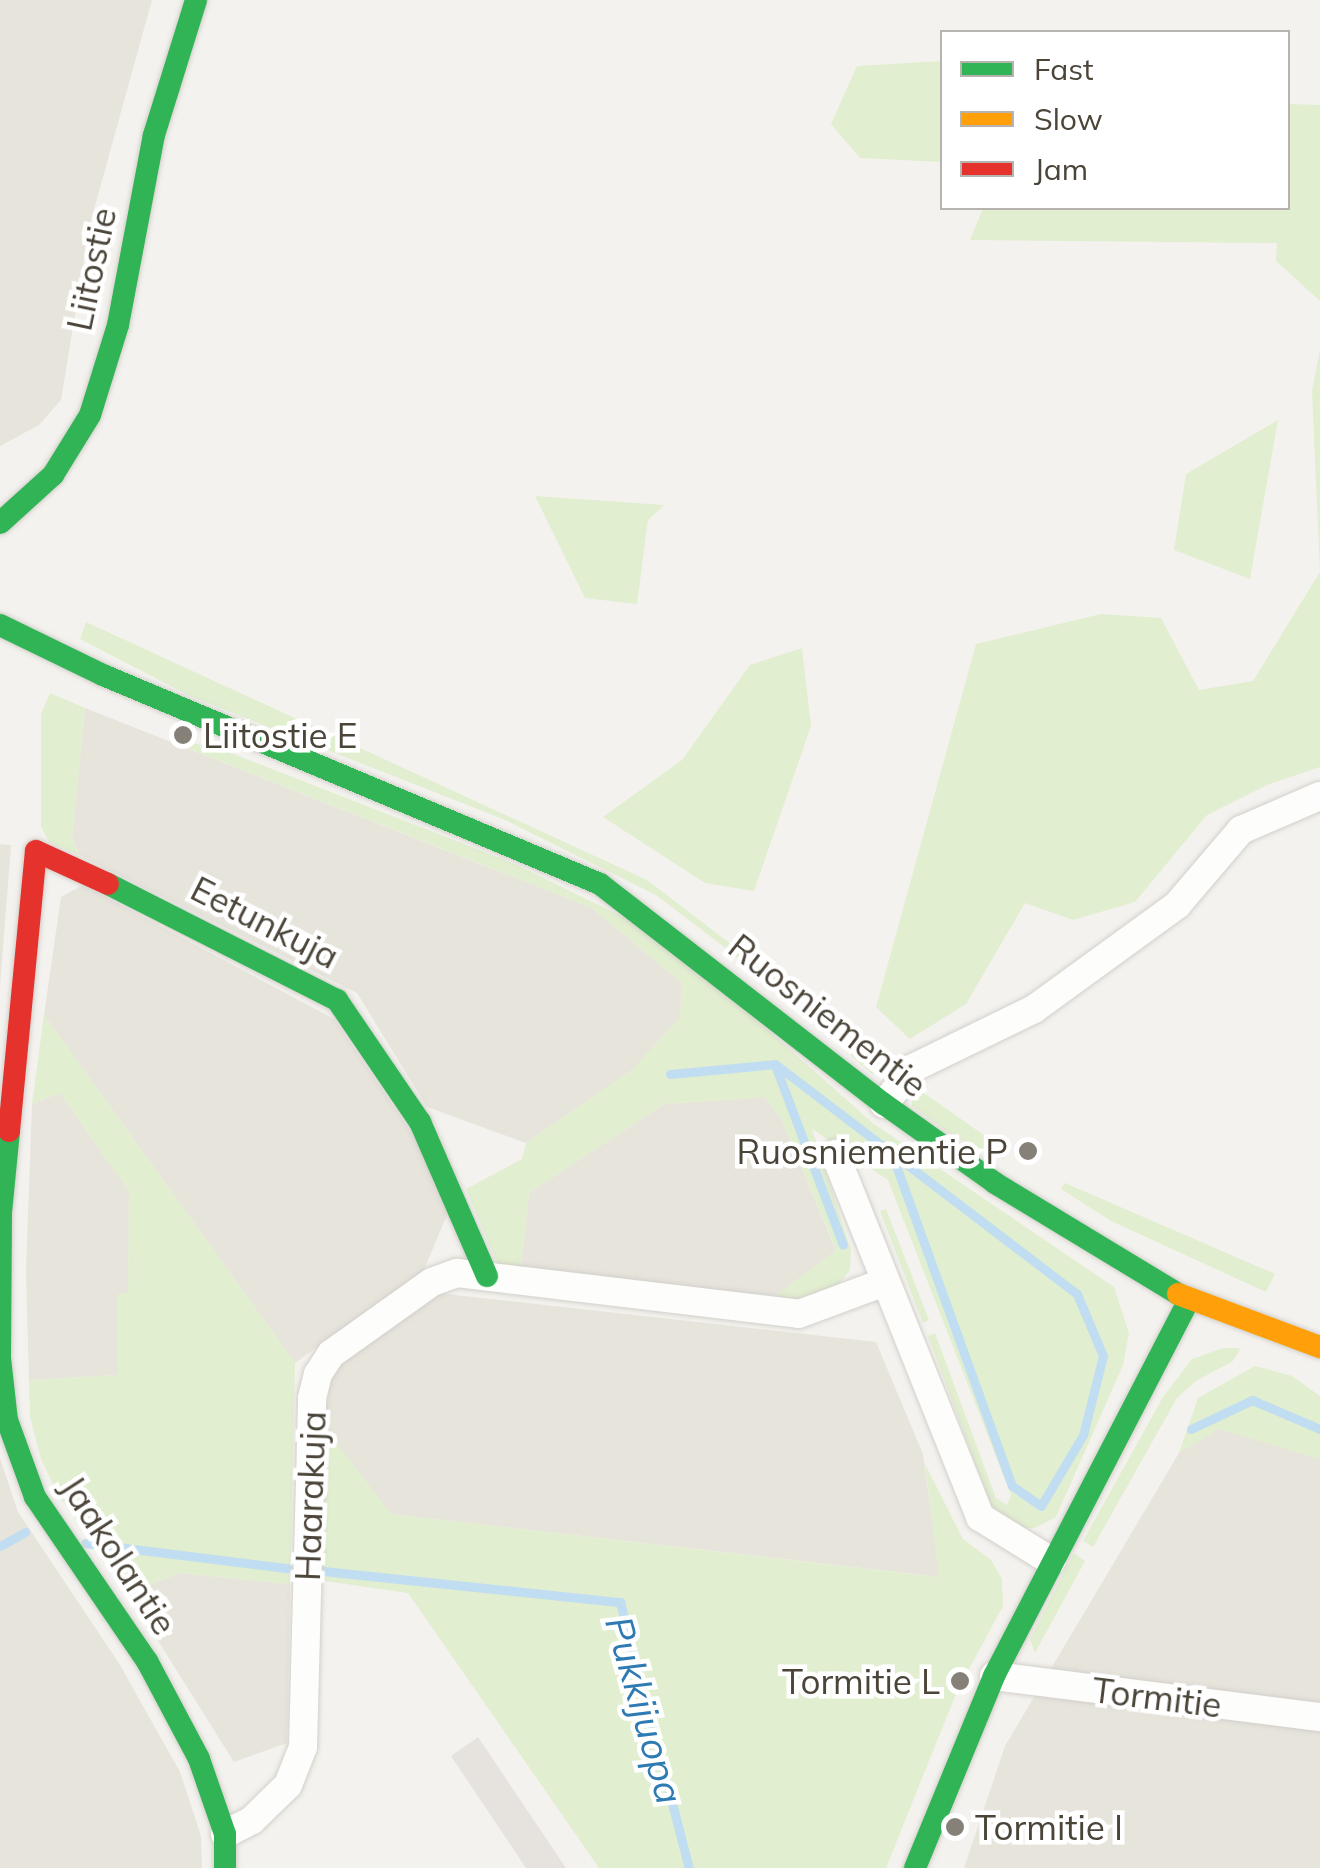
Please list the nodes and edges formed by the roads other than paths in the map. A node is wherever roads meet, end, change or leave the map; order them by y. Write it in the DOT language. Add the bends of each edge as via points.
graph roads {
  1 [pos="196,0"];
  2 [pos="0,523"];
  3 [pos="0,625"];
  4 [pos="1320,796"];
  5 [pos="36,851"];
  6 [pos="884,1104"];
  7 [pos="835,1154"];
  8 [pos="488,1276"];
  9 [pos="885,1282"];
  10 [pos="1190,1300"];
  11 [pos="1320,1347"];
  12 [pos="1050,1561"];
  13 [pos="994,1676"];
  14 [pos="1320,1718"];
  15 [pos="225,1834"];
  16 [pos="224,1868"];
  17 [pos="915,1868"];
  1 -- 2 [label="street, Liitostie" via="154,135 118,325 90,415 53,475"];
  3 -- 6 [label="street, Ruosniementie" via="103,675 600,884"];
  4 -- 6 [label="street" via="1241,830 1177,905 1034,1008 913,1068"];
  5 -- 8 [label="street, Eetunkuja" via="338,1000 420,1122"];
  5 -- 15 [label="street, Jaakolantie" via="2,1212 6,1420 36,1497 147,1660 182,1726"];
  6 -- 10 [label="street, Ruosniementie" via="994,1184"];
  7 -- 9 [label="street"];
  8 -- 9 [label="street, Haarakuja" via="799,1314"];
  8 -- 15 [label="street, Haarakuja" via="458,1273 432,1282 331,1354 318,1374 312,1398 303,1747 288,1785 252,1820"];
  9 -- 12 [label="street" via="980,1517"];
  10 -- 11 [label="street, Ruosniementie"];
  10 -- 12 [label="street"];
  12 -- 13 [label="street"];
  13 -- 14 [label="street, Tormitie"];
  13 -- 17 [label="street"];
  15 -- 16 [label="street, Jaakolantie"];
}
